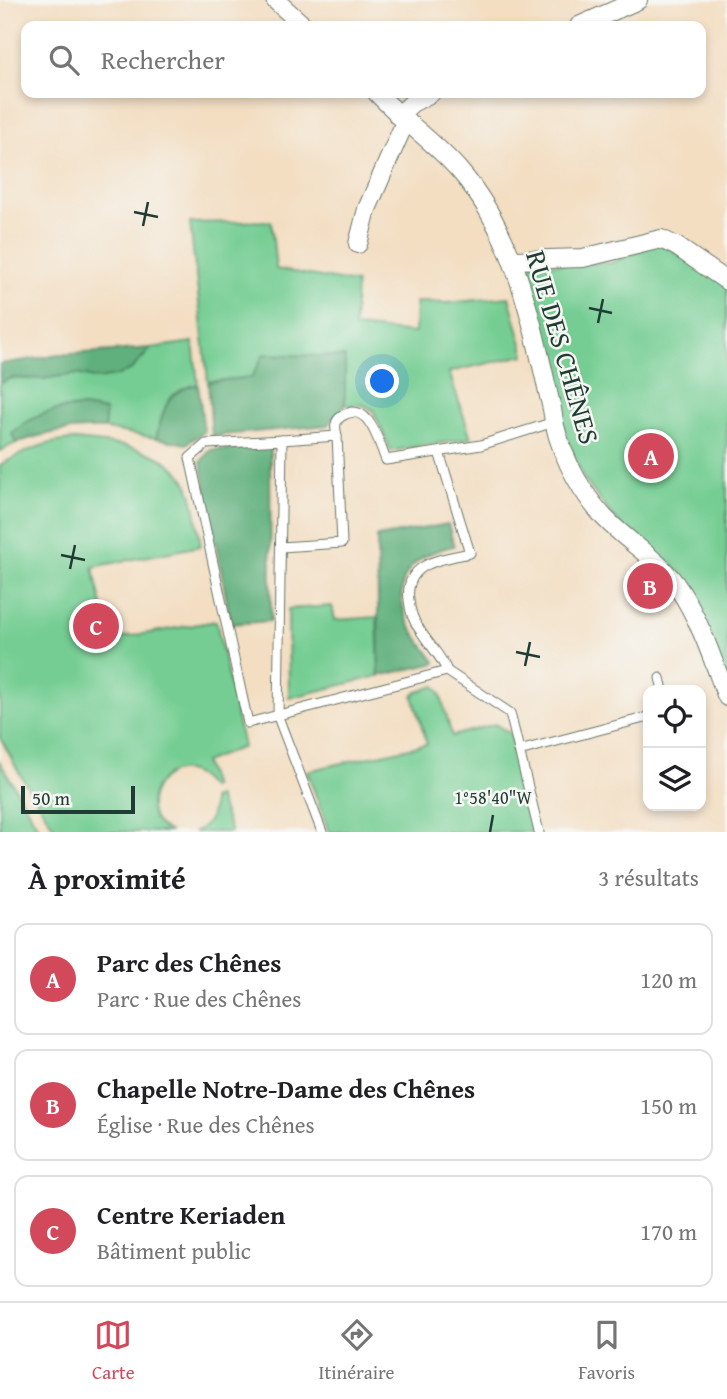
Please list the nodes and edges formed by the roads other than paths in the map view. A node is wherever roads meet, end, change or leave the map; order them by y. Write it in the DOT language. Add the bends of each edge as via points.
graph roads {
  1 [pos="275,0"];
  2 [pos="638,0"];
  3 [pos="298,21"];
  4 [pos="590,21"];
  5 [pos="382,98"];
  6 [pos="422,98"];
  7 [pos="402,119"];
  8 [pos="358,244"];
  9 [pos="514,260"];
  10 [pos="727,281"];
  11 [pos="554,422"];
  12 [pos="337,436"];
  13 [pos="282,440"];
  14 [pos="439,452"];
  15 [pos="281,547"];
  16 [pos="447,671"];
  17 [pos="660,678"];
  18 [pos="662,685"];
  19 [pos="727,697"];
  20 [pos="278,717"];
  21 [pos="643,718"];
  22 [pos="519,751"];
  23 [pos="322,832"];
  24 [pos="539,832"];
  1 -- 3 [label="street"];
  2 -- 4 [label="street"];
  5 -- 7 [label="street, RUE DES CHÊNES"];
  6 -- 7 [label="street" via="412,103"];
  7 -- 8 [label="street"];
  7 -- 9 [label="street, RUE DES CHÊNES" via="459,170 484,204"];
  9 -- 10 [label="street" via="583,258 661,239"];
  9 -- 11 [label="street, RUE DES CHÊNES"];
  11 -- 14 [label="lane" via="481,445"];
  11 -- 19 [label="street, RUE DES CHÊNES" via="568,461 602,515 679,588"];
  12 -- 13 [label="lane"];
  12 -- 14 [label="lane" via="335,425 340,418 358,413 367,417 386,460"];
  12 -- 15 [label="lane" via="342,543"];
  13 -- 15 [label="lane"];
  13 -- 20 [label="lane" via="206,444 190,458 248,723"];
  14 -- 16 [label="lane" via="470,553 418,570 410,579 408,593 412,616"];
  15 -- 20 [label="lane"];
  16 -- 20 [label="lane"];
  16 -- 22 [label="lane" via="510,713"];
  17 -- 18 [label="lane"];
  20 -- 23 [label="lane"];
  21 -- 22 [label="lane"];
  22 -- 24 [label="lane"];
}
